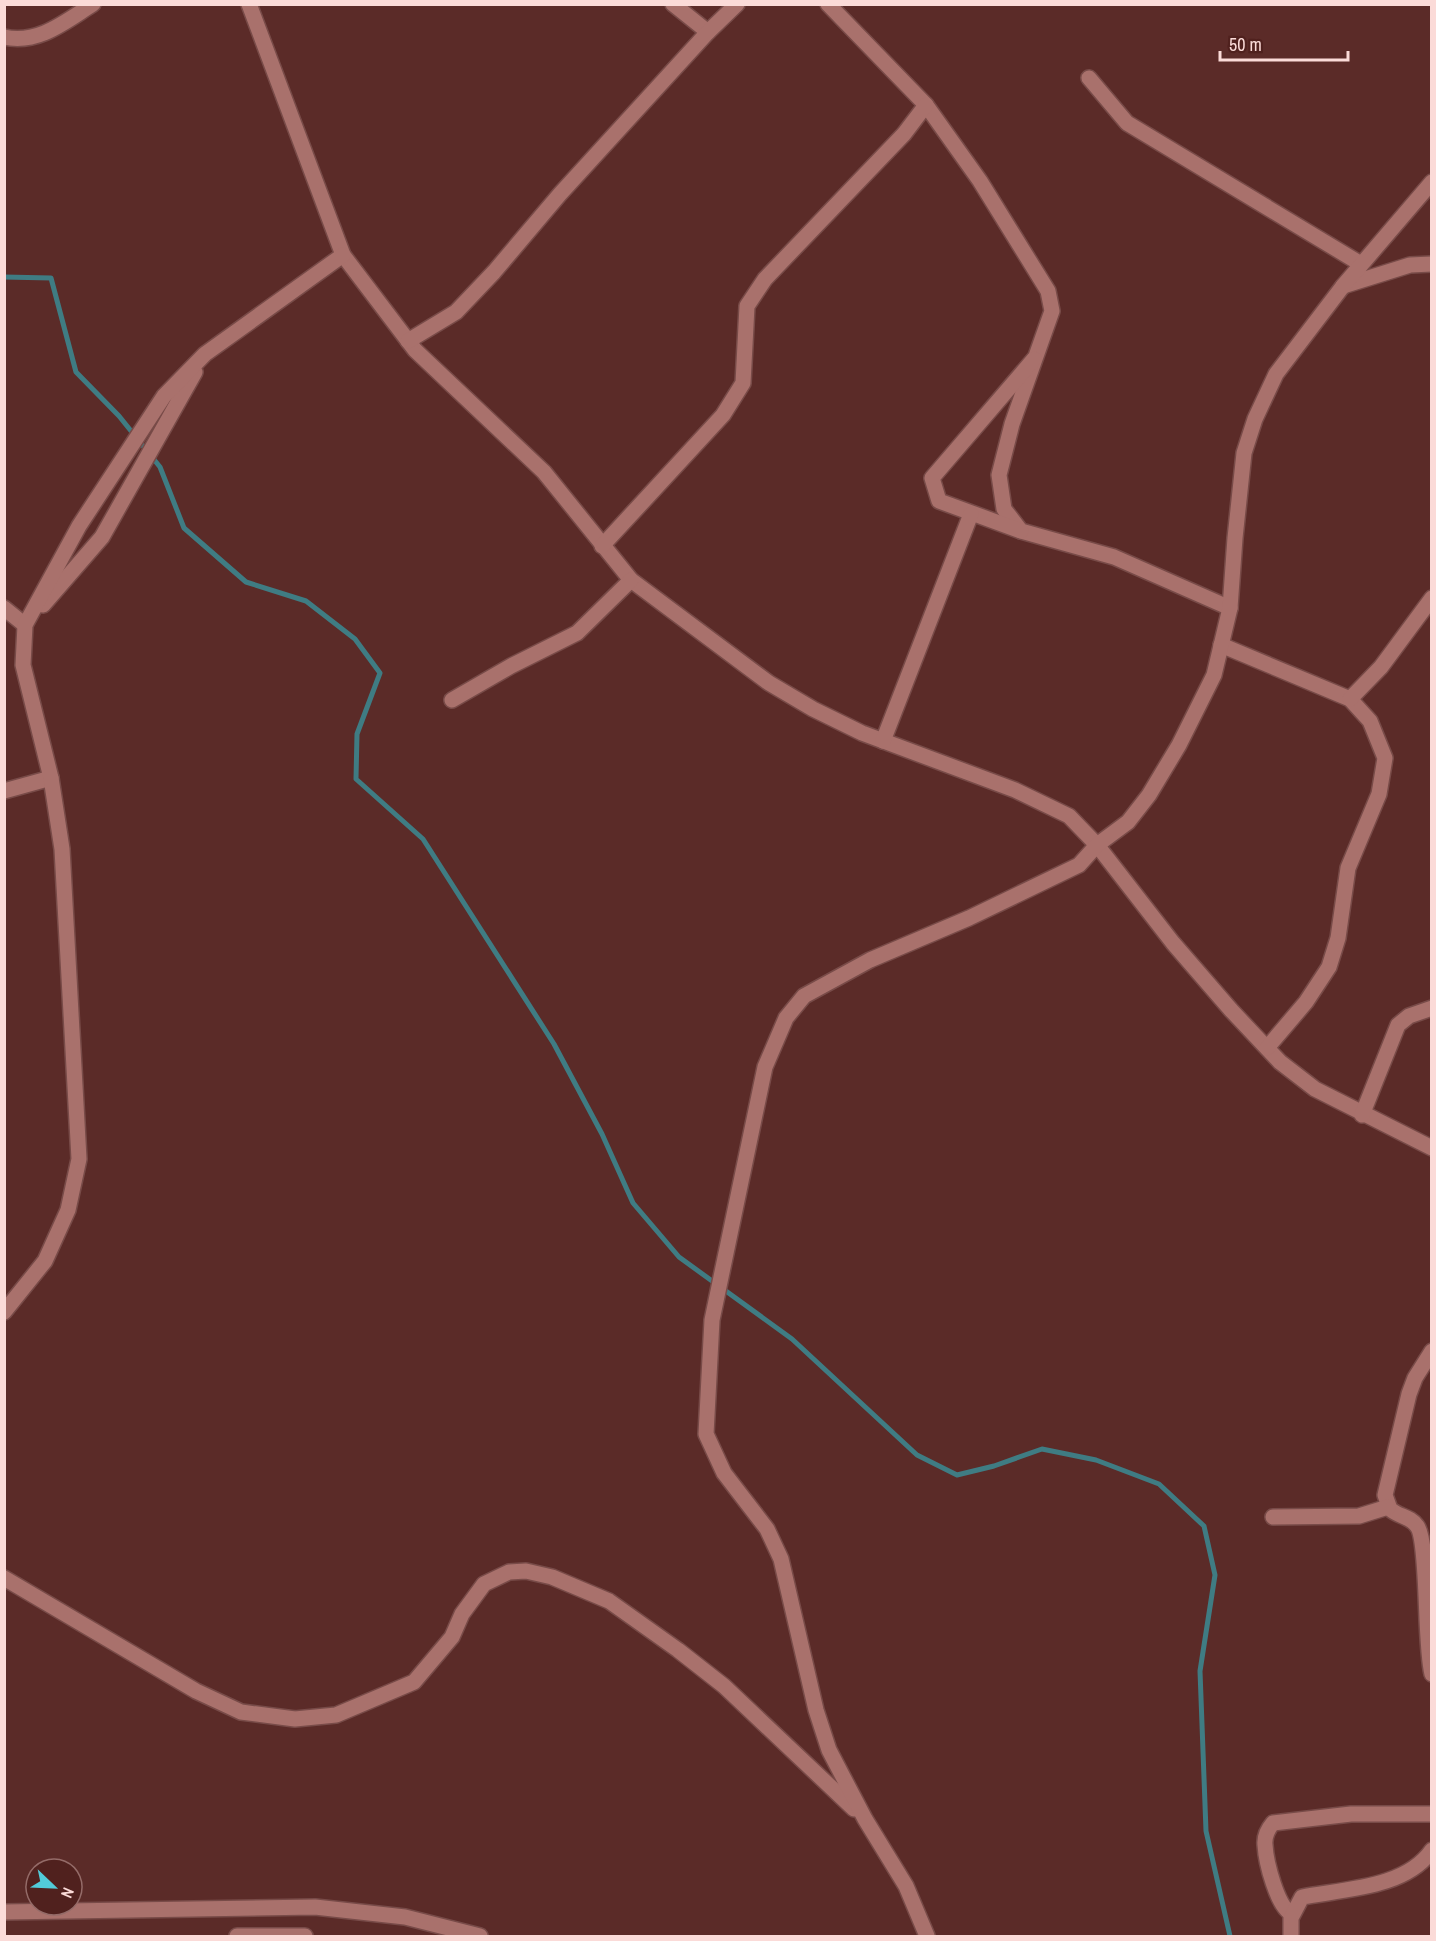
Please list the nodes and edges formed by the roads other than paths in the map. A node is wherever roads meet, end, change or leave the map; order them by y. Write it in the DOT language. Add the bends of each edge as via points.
graph roads {
  1 [pos="93,4"];
  2 [pos="249,4"];
  3 [pos="673,4"];
  4 [pos="737,4"];
  5 [pos="828,4"];
  6 [pos="708,32"];
  7 [pos="4,37"];
  8 [pos="1089,78"];
  9 [pos="926,105"];
  10 [pos="1431,182"];
  11 [pos="343,255"];
  12 [pos="1362,264"];
  13 [pos="1431,264"];
  14 [pos="1343,286"];
  15 [pos="408,341"];
  16 [pos="205,354"];
  17 [pos="1038,354"];
  18 [pos="971,514"];
  19 [pos="1021,531"];
  20 [pos="602,546"];
  21 [pos="631,580"];
  22 [pos="1431,598"];
  23 [pos="4,608"];
  24 [pos="1230,608"];
  25 [pos="25,625"];
  26 [pos="1221,645"];
  27 [pos="1350,699"];
  28 [pos="452,700"];
  29 [pos="883,741"];
  30 [pos="51,778"];
  31 [pos="4,791"];
  32 [pos="1097,845"];
  33 [pos="1431,1008"];
  34 [pos="1267,1048"];
  35 [pos="1362,1115"];
  36 [pos="1431,1148"];
  37 [pos="4,1312"];
  38 [pos="1431,1351"];
  39 [pos="1389,1507"];
  40 [pos="1273,1517"];
  41 [pos="1424,1523"];
  42 [pos="4,1578"];
  43 [pos="1431,1674"];
  44 [pos="1431,1814"];
  45 [pos="865,1819"];
  46 [pos="1431,1850"];
  47 [pos="4,1912"];
  48 [pos="1292,1914"];
  49 [pos="237,1936"];
  50 [pos="305,1936"];
  51 [pos="480,1936"];
  52 [pos="927,1936"];
  53 [pos="1290,1936"];
  1 -- 7 [label="street" via="41,36 15,40"];
  2 -- 11 [label="street"];
  3 -- 6 [label="street"];
  4 -- 6 [label="street"];
  5 -- 9 [label="street"];
  6 -- 15 [label="street" via="456,312"];
  8 -- 12 [label="street" via="1127,123"];
  9 -- 17 [label="street" via="980,181 1048,291 1052,311"];
  9 -- 20 [label="street" via="904,134 765,279 747,306 743,383 723,416"];
  10 -- 12 [label="street"];
  11 -- 15 [label="street"];
  11 -- 16 [label="street"];
  12 -- 14 [label="street"];
  13 -- 14 [label="street" via="1410,265"];
  14 -- 24 [label="street" via="1276,374 1244,453"];
  15 -- 20 [label="street" via="544,472"];
  16 -- 25 [label="street" via="164,396 79,526"];
  16 -- 25 [label="street" via="102,537"];
  17 -- 18 [label="street" via="932,478 939,501"];
  17 -- 19 [label="street" via="1012,424 999,475 1004,508"];
  18 -- 19 [label="street"];
  18 -- 29 [label="street"];
  19 -- 24 [label="street" via="1114,557"];
  20 -- 21 [label="street"];
  21 -- 28 [label="street" via="577,633"];
  21 -- 29 [label="street" via="769,682 813,709"];
  22 -- 27 [label="street" via="1381,667"];
  23 -- 25 [label="street"];
  24 -- 26 [label="street"];
  25 -- 30 [label="street" via="23,665"];
  26 -- 27 [label="street"];
  26 -- 32 [label="street" via="1214,675 1149,795 1128,822"];
  27 -- 34 [label="street" via="1370,721 1381,744 1383,777 1348,868 1338,938 1329,967 1306,1002"];
  29 -- 32 [label="street" via="1015,790 1069,816"];
  30 -- 31 [label="street"];
  30 -- 37 [label="street" via="62,849 78,1159 68,1210 45,1261"];
  32 -- 34 [label="street" via="1173,943"];
  32 -- 45 [label="street" via="1079,865 870,960 804,996 786,1018 765,1068 712,1320 706,1434 724,1473 767,1529 781,1559 829,1750"];
  33 -- 35 [label="street" via="1398,1025"];
  34 -- 35 [label="street" via="1314,1089"];
  35 -- 36 [label="street"];
  38 -- 39 [label="street" via="1409,1394 1385,1495"];
  39 -- 40 [label="street" via="1359,1516"];
  39 -- 41 [label="street"];
  41 -- 43 [label="street" via="1425,1621"];
  42 -- 45 [label="street" via="196,1691 241,1712 295,1719 336,1715 414,1682 452,1637 462,1614 484,1584 509,1572 526,1570 552,1577 609,1601 678,1650 724,1686"];
  44 -- 48 [label="street" via="1351,1814 1273,1823 1265,1837 1266,1852 1279,1902"];
  45 -- 52 [label="street" via="906,1886"];
  46 -- 48 [label="street" via="1416,1868 1396,1878 1302,1897"];
  47 -- 51 [label="street" via="315,1907 405,1917"];
  48 -- 53 [label="street"];
  49 -- 50 [label="street"];
}
